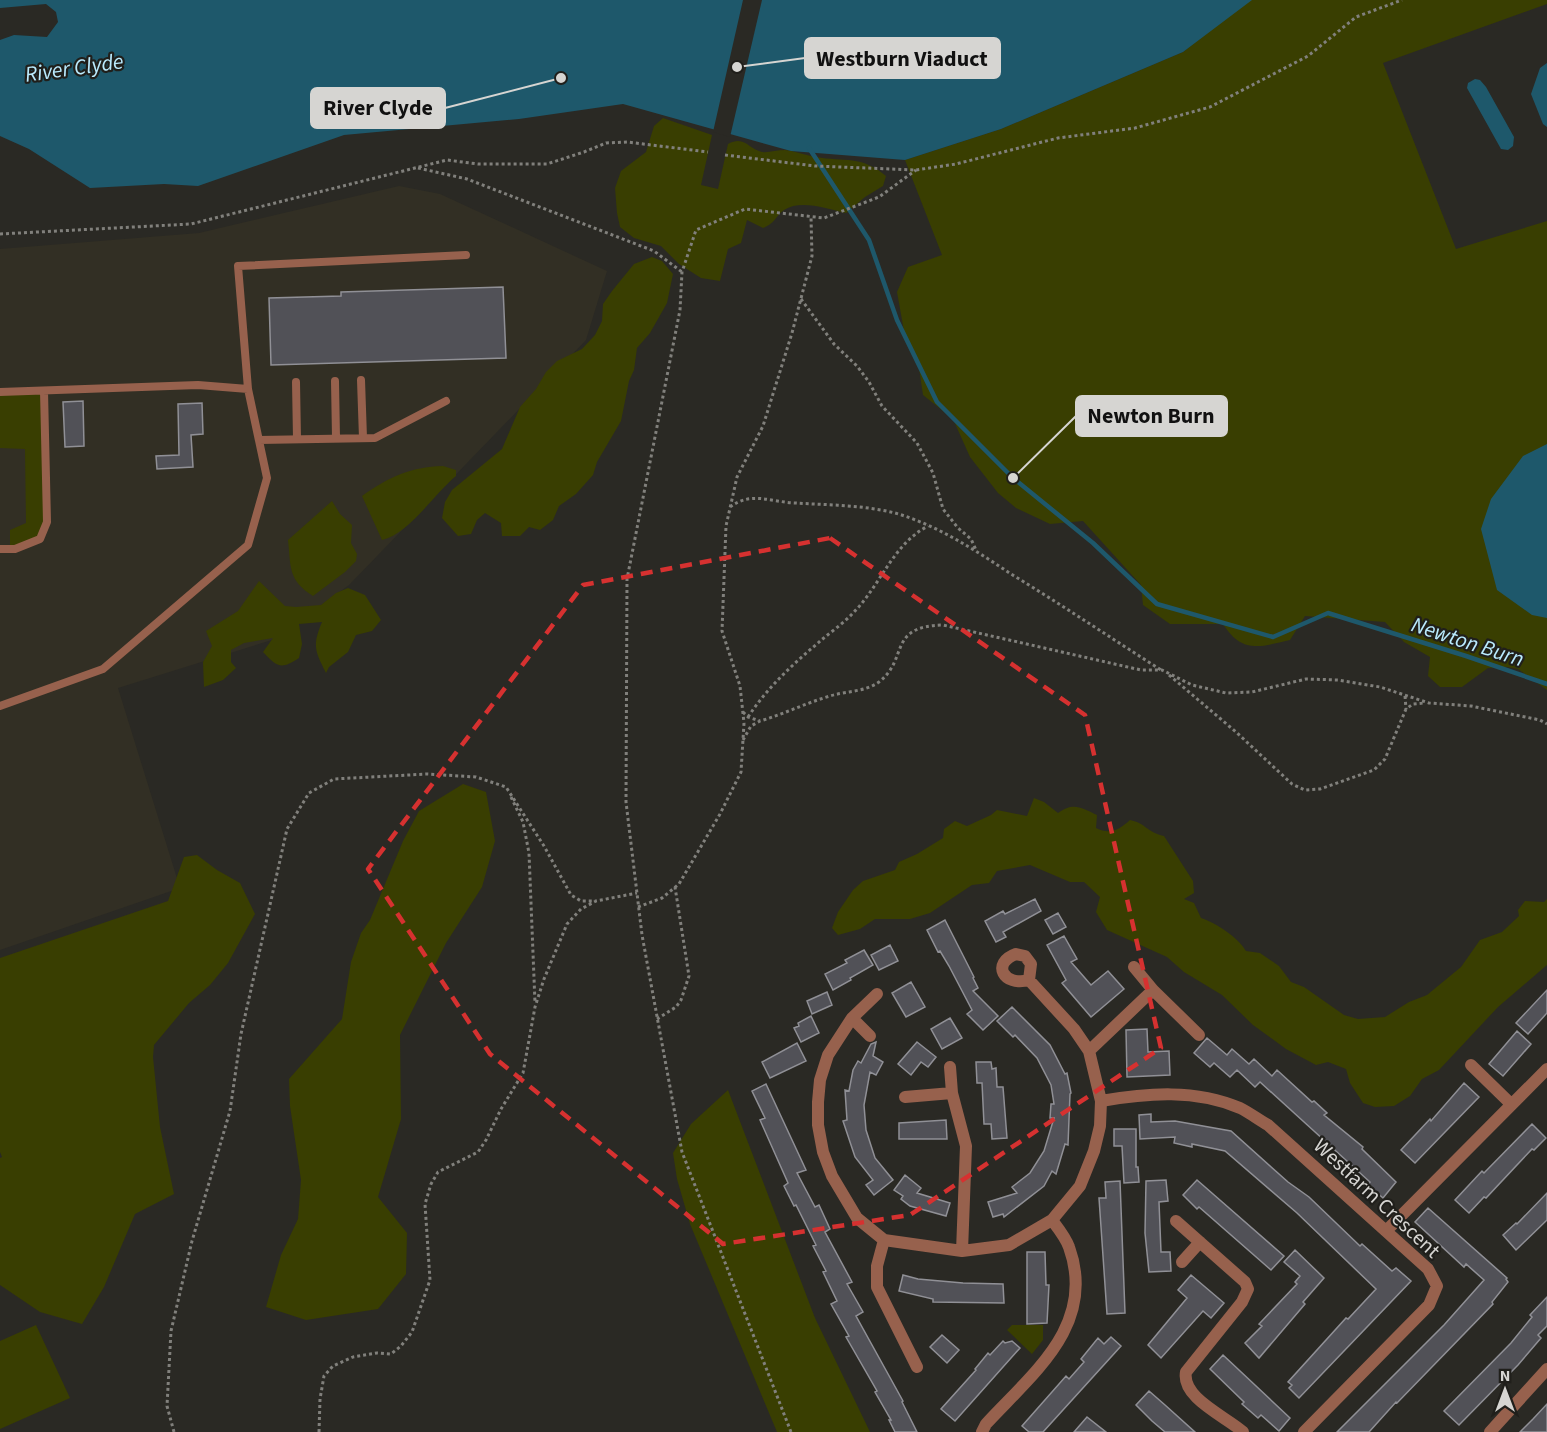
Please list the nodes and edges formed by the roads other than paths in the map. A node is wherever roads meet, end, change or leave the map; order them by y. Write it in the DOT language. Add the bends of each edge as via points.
graph roads {
  1 [pos="466,255"];
  2 [pos="362,380"];
  3 [pos="335,381"];
  4 [pos="296,382"];
  5 [pos="248,389"];
  6 [pos="44,391"];
  7 [pos="0,392"];
  8 [pos="446,401"];
  9 [pos="336,438"];
  10 [pos="363,438"];
  11 [pos="297,439"];
  12 [pos="259,440"];
  13 [pos="0,549"];
  14 [pos="0,706"];
  15 [pos="1134,967"];
  16 [pos="1029,980"];
  17 [pos="1153,990"];
  18 [pos="877,994"];
  19 [pos="852,1018"];
  20 [pos="1198,1035"];
  21 [pos="870,1036"];
  22 [pos="1089,1051"];
  23 [pos="1472,1065"];
  24 [pos="950,1067"];
  25 [pos="1547,1069"];
  26 [pos="952,1094"];
  27 [pos="905,1096"];
  28 [pos="1101,1101"];
  29 [pos="1511,1104"];
  30 [pos="1052,1220"];
  31 [pos="1176,1221"];
  32 [pos="1387,1230"];
  33 [pos="884,1240"];
  34 [pos="1200,1242"];
  35 [pos="962,1251"];
  36 [pos="1182,1262"];
  37 [pos="917,1367"];
  38 [pos="1547,1369"];
  39 [pos="982,1432"];
  40 [pos="1243,1432"];
  41 [pos="1304,1432"];
  42 [pos="1490,1432"];
  1 -- 5 [label="lane" via="238,266"];
  2 -- 10 [label="lane"];
  3 -- 9 [label="lane"];
  4 -- 11 [label="lane"];
  5 -- 6 [label="lane" via="198,385"];
  5 -- 12 [label="lane"];
  6 -- 7 [label="lane"];
  6 -- 13 [label="lane" via="47,522 40,539 15,549"];
  8 -- 10 [label="lane" via="375,438"];
  9 -- 10 [label="lane"];
  9 -- 11 [label="lane"];
  11 -- 12 [label="lane"];
  12 -- 14 [label="lane" via="267,478 248,545 102,669"];
  15 -- 17 [label="street"];
  16 -- 22 [label="street"];
  17 -- 20 [label="street"];
  17 -- 22 [label="street"];
  18 -- 19 [label="street"];
  19 -- 21 [label="street"];
  19 -- 33 [label="street" via="828,1055 820,1080 818,1125 832,1176 857,1218"];
  22 -- 28 [label="street"];
  23 -- 29 [label="street"];
  24 -- 26 [label="street"];
  25 -- 29 [label="street"];
  26 -- 27 [label="street"];
  26 -- 35 [label="street" via="966,1146"];
  28 -- 30 [label="street" via="1100,1126 1089,1168 1080,1186"];
  28 -- 32 [label="street, Westfarm Crescent" via="1159,1093 1184,1094 1241,1109 1268,1125"];
  29 -- 32 [label="street"];
  30 -- 35 [label="street" via="1009,1245"];
  30 -- 39 [label="street" via="1069,1246 1076,1280 1074,1307 1065,1332 1049,1356"];
  31 -- 34 [label="street"];
  32 -- 41 [label="street, Westfarm Crescent" via="1428,1269 1437,1286 1429,1305"];
  33 -- 35 [label="street"];
  33 -- 37 [label="street" via="877,1266 877,1287"];
  34 -- 36 [label="street"];
  34 -- 40 [label="street" via="1248,1289 1186,1372 1185,1379 1210,1410"];
  38 -- 42 [label="street"];
}
